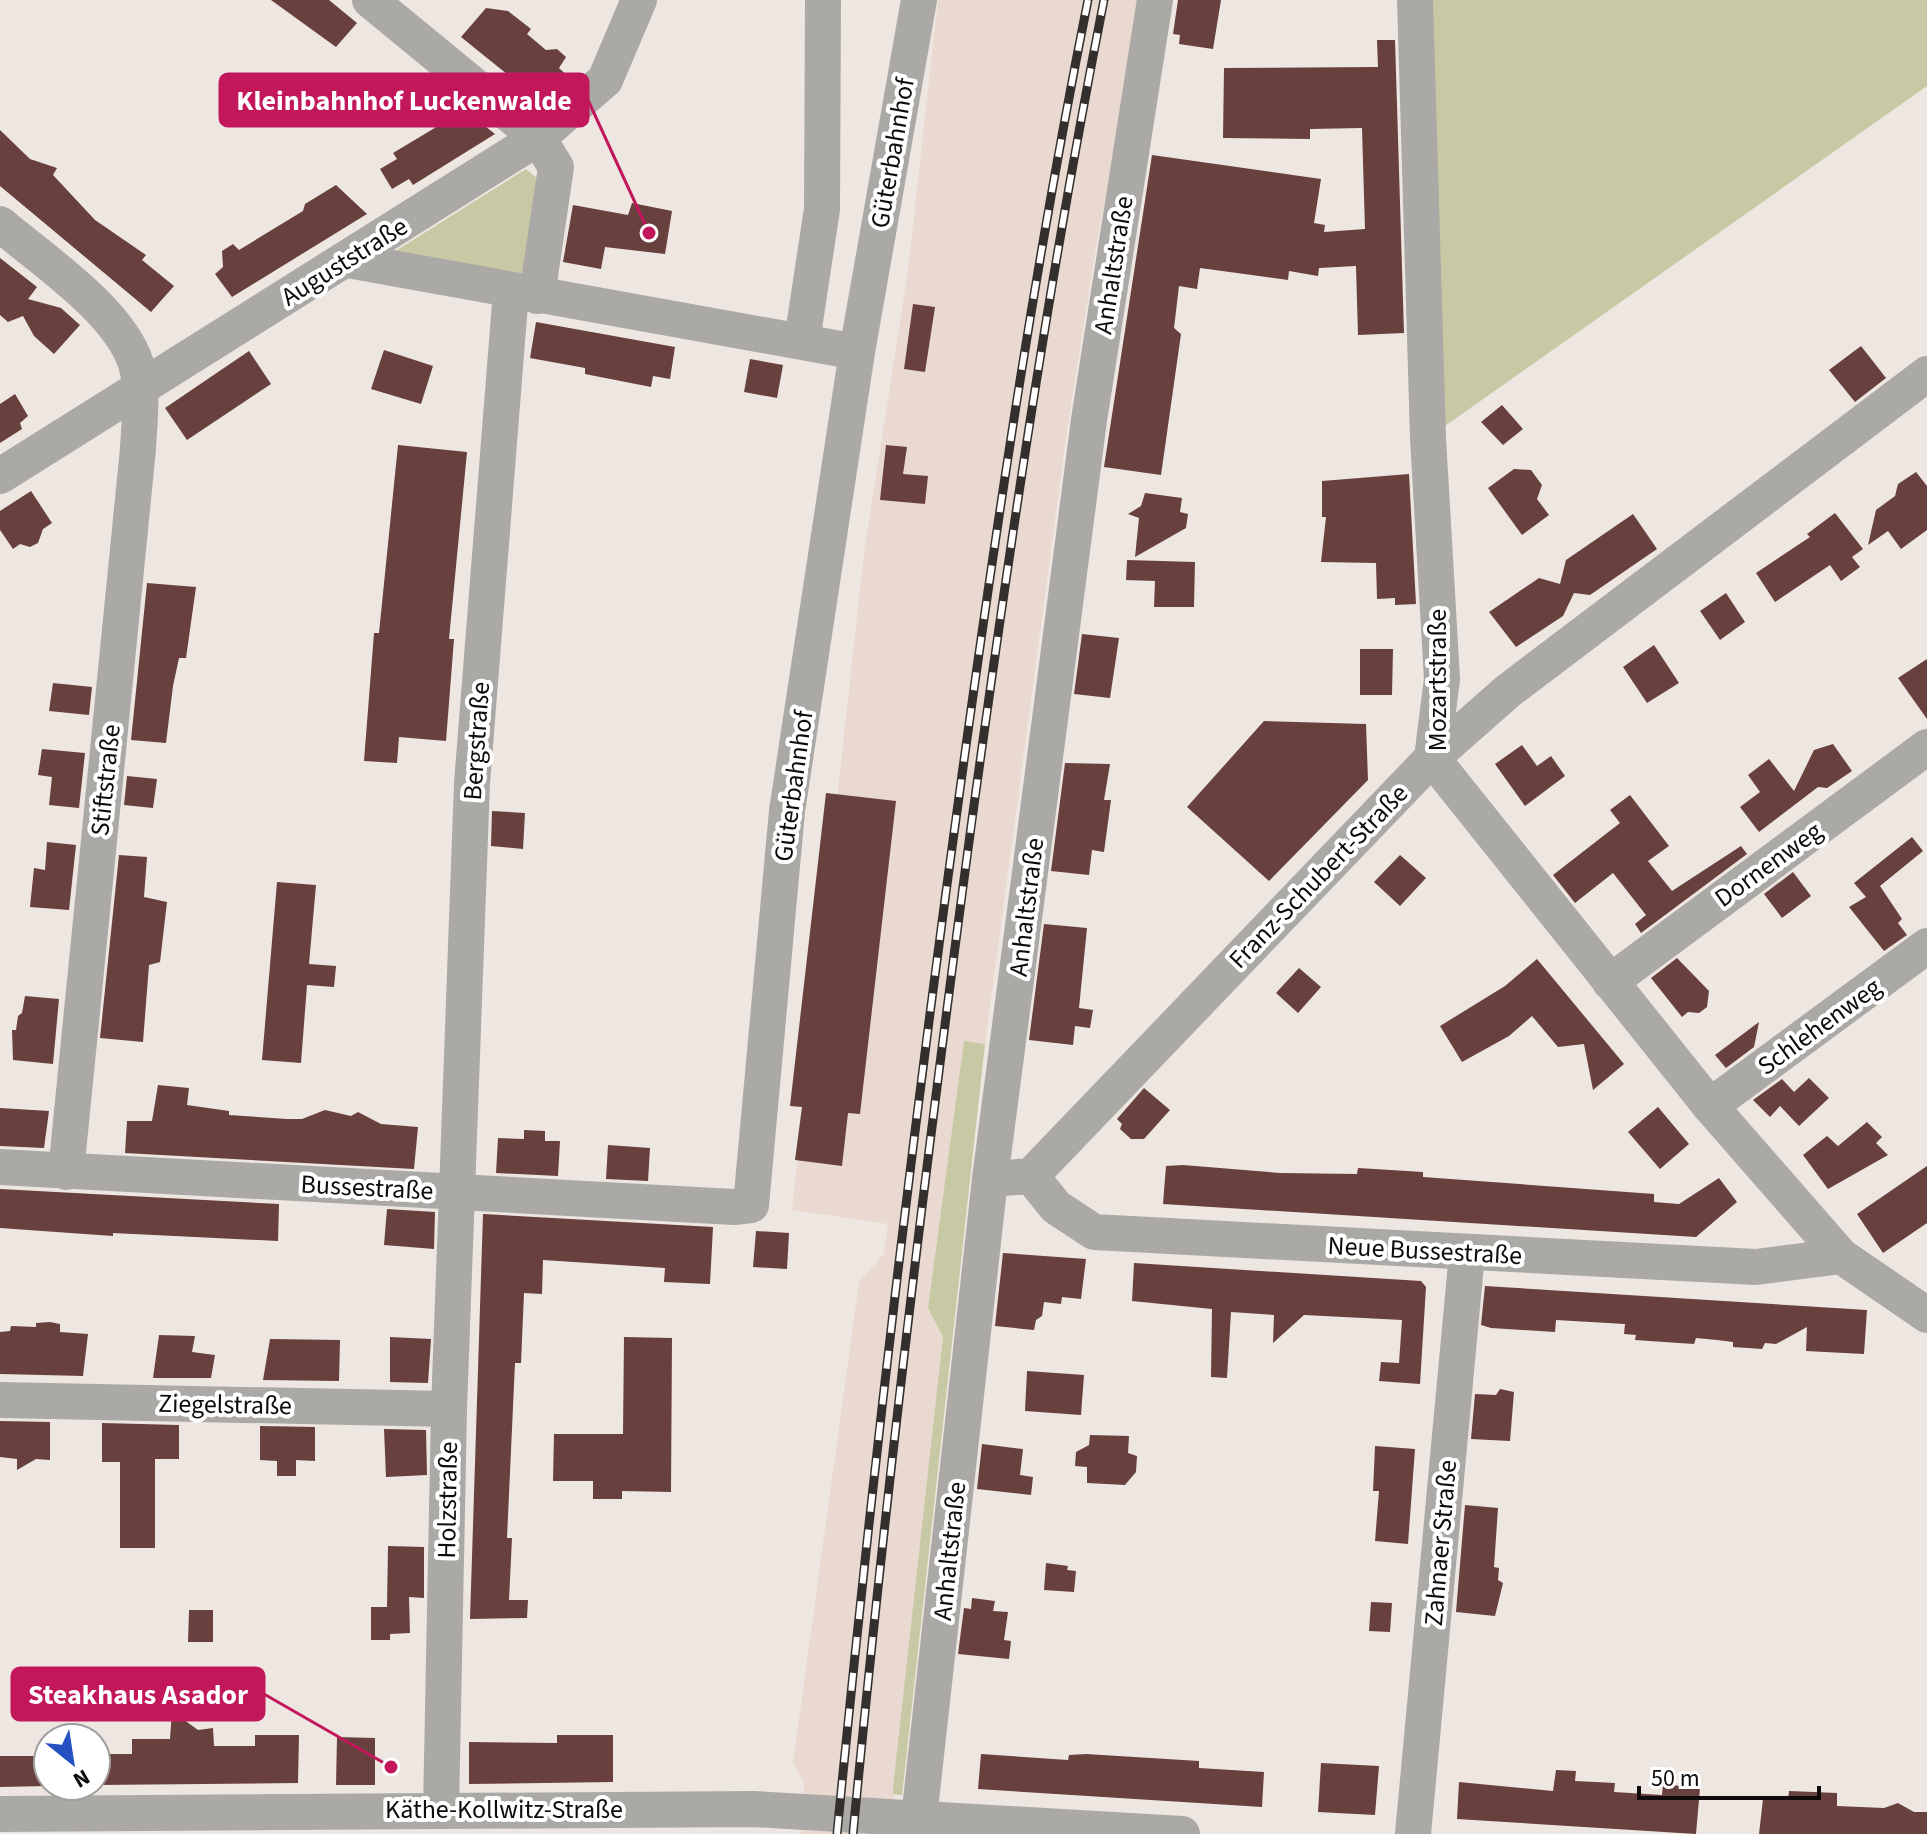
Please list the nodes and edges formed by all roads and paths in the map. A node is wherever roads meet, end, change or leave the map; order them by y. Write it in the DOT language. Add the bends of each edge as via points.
graph roads {
  1 [pos="370,0"];
  2 [pos="639,0"];
  3 [pos="823,0"];
  4 [pos="919,0"];
  5 [pos="1155,0"];
  6 [pos="1415,0"];
  7 [pos="538,138"];
  8 [pos="0,224"];
  9 [pos="348,260"];
  10 [pos="524,294"];
  11 [pos="802,341"];
  12 [pos="857,352"];
  13 [pos="1927,374"];
  14 [pos="140,387"];
  15 [pos="0,476"];
  16 [pos="1927,747"];
  17 [pos="1432,758"];
  18 [pos="1927,946"];
  19 [pos="1610,982"];
  20 [pos="1710,1106"];
  21 [pos="0,1167"];
  22 [pos="66,1172"];
  23 [pos="1031,1176"];
  24 [pos="990,1179"];
  25 [pos="459,1191"];
  26 [pos="734,1207"];
  27 [pos="1467,1253"];
  28 [pos="1841,1256"];
  29 [pos="1927,1315"];
  30 [pos="0,1400"];
  31 [pos="449,1409"];
  32 [pos="441,1810"];
  33 [pos="0,1814"];
  34 [pos="919,1818"];
  35 [pos="636,1821"];
  36 [pos="1008,1828"];
  37 [pos="1182,1834"];
  38 [pos="1413,1834"];
  1 -- 7 [label="street"];
  2 -- 7 [label="street, Auguststraße" via="605,80"];
  3 -- 11 [label="street" via="822,209"];
  4 -- 12 [label="street, Güterbahnhof"];
  5 -- 24 [label="street, Anhaltstraße" via="1089,420"];
  6 -- 17 [label="street, Mozartstraße" via="1428,438 1442,679"];
  7 -- 9 [label="street, Auguststraße"];
  7 -- 10 [label="street, Bergstraße" via="556,167"];
  8 -- 14 [label="street, Stiftstraße" via="96,306 125,339"];
  9 -- 10 [label="street"];
  9 -- 14 [label="street, Auguststraße"];
  10 -- 11 [label="street"];
  10 -- 25 [label="street, Bergstraße" via="472,783"];
  11 -- 12 [label="street"];
  12 -- 26 [label="street, Güterbahnhof" via="787,811 751,1205"];
  13 -- 17 [label="street, Franz-Schubert-Straße" via="1508,691"];
  14 -- 15 [label="street, Auguststraße"];
  14 -- 22 [label="street, Stiftstraße"];
  16 -- 19 [label="street, Dornenweg"];
  17 -- 19 [label="street, Mozartstraße"];
  17 -- 23 [label="street, Franz-Schubert-Straße"];
  18 -- 20 [label="street, Schlehenweg"];
  19 -- 20 [label="street, Mozartstraße"];
  20 -- 28 [label="street, Mozartstraße"];
  21 -- 22 [label="street, Bussestraße"];
  22 -- 25 [label="street, Bussestraße"];
  23 -- 24 [label="street"];
  23 -- 27 [label="street, Neue Bussestraße" via="1056,1207 1094,1232"];
  24 -- 34 [label="street, Anhaltstraße"];
  25 -- 26 [label="street, Bussestraße"];
  25 -- 31 [label="street, Holzstraße"];
  27 -- 28 [label="street, Neue Bussestraße" via="1756,1267"];
  27 -- 38 [label="street, Zahnaer Straße"];
  28 -- 29 [label="street, Mozartstraße"];
  30 -- 31 [label="street, Ziegelstraße"];
  31 -- 32 [label="street, Holzstraße"];
  32 -- 33 [label="street, Käthe-Kollwitz-Straße"];
  32 -- 35 [label="street, Käthe-Kollwitz-Straße"];
  34 -- 35 [label="street, Käthe-Kollwitz-Straße" via="753,1809"];
  34 -- 36 [label="street, Käthe-Kollwitz-Straße"];
  36 -- 37 [label="street, Käthe-Kollwitz-Straße"];
}
